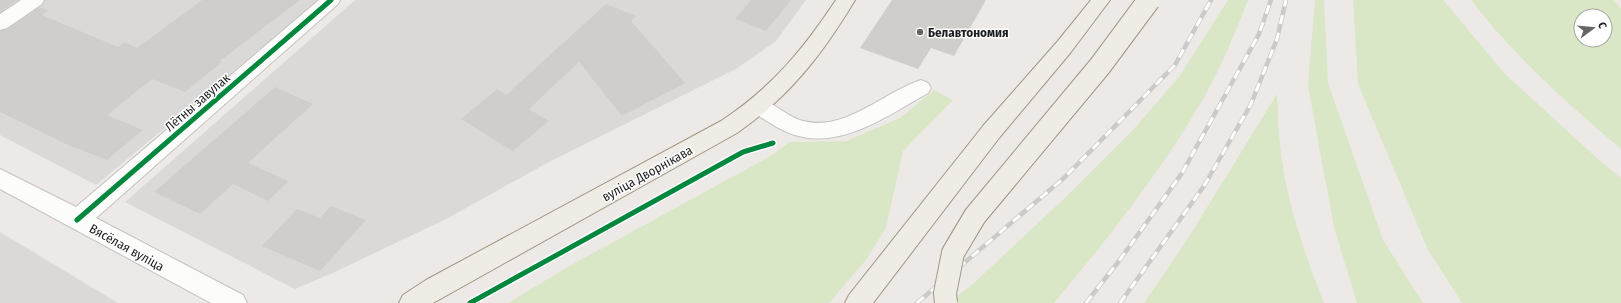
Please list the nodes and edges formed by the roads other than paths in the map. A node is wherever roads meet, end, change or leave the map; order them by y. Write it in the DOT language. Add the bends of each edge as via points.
graph roads {
  1 [pos="35,0"];
  2 [pos="331,0"];
  3 [pos="846,0"];
  4 [pos="1101,0"];
  5 [pos="1149,0"];
  6 [pos="0,23"];
  7 [pos="921,88"];
  8 [pos="759,106"];
  9 [pos="0,178"];
  10 [pos="78,220"];
  11 [pos="234,303"];
  12 [pos="412,303"];
  13 [pos="858,303"];
  14 [pos="946,303"];
  1 -- 6 [label="street"];
  2 -- 10 [label="street, Лётны завулак"];
  3 -- 8 [label="main road, вуліца Дворнікава" via="828,29 795,70"];
  4 -- 13 [label="main road" via="991,132"];
  5 -- 14 [label="main road, bridge" via="1100,66 975,216 954,253 945,293"];
  7 -- 8 [label="street" via="861,118 840,127 821,131 789,124"];
  8 -- 12 [label="main road, вуліца Дворнікава" via="686,152 435,288"];
  9 -- 10 [label="street, Вясёлая вуліца"];
  10 -- 11 [label="street, Вясёлая вуліца"];
}
